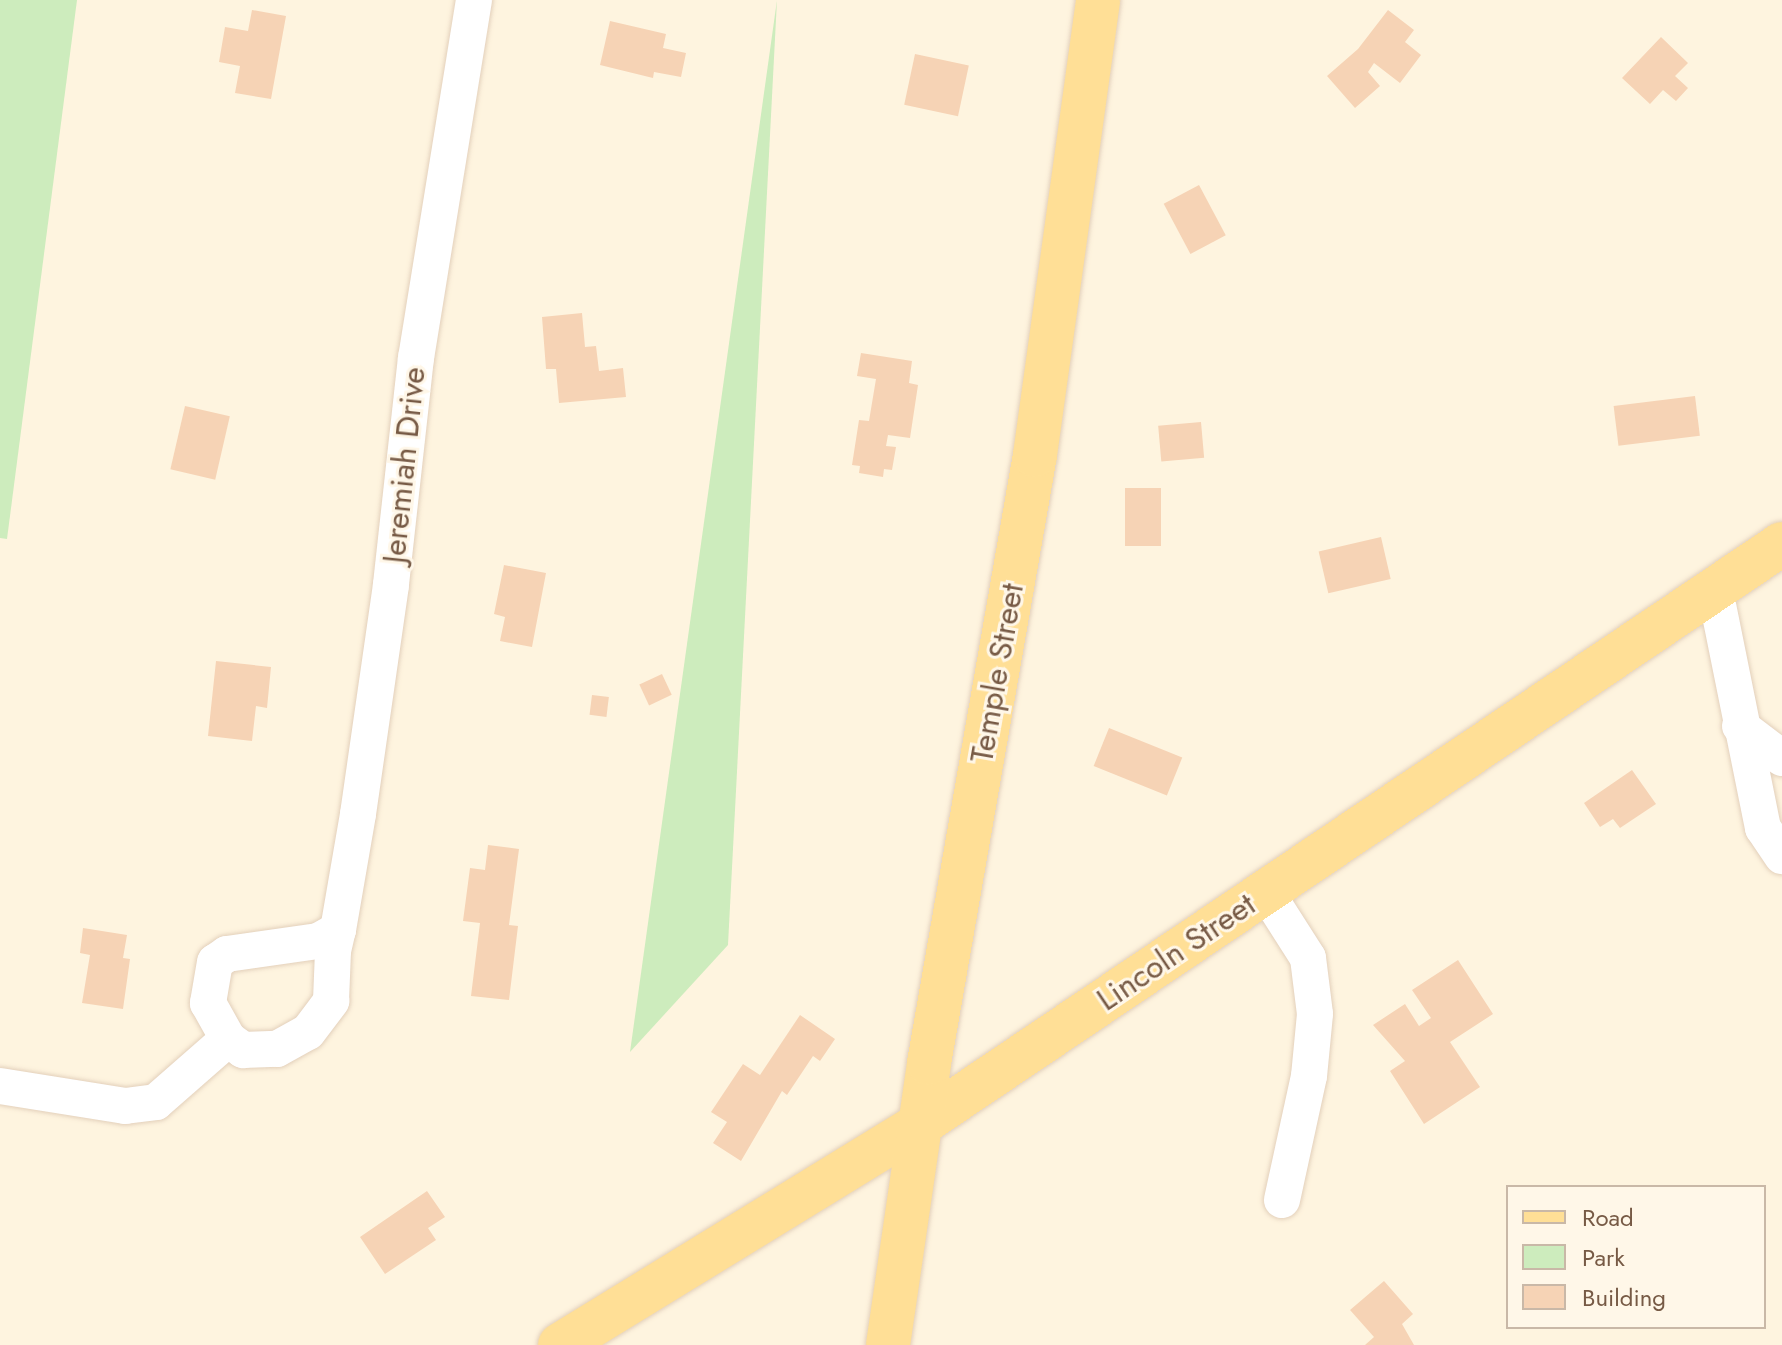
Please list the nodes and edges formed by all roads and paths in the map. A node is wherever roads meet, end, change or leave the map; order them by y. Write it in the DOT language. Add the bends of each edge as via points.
graph roads {
  1 [pos="474,0"];
  2 [pos="1098,0"];
  3 [pos="1782,544"];
  4 [pos="1715,590"];
  5 [pos="1740,726"];
  6 [pos="1782,758"];
  7 [pos="1782,856"];
  8 [pos="1266,892"];
  9 [pos="338,930"];
  10 [pos="228,1039"];
  11 [pos="0,1086"];
  12 [pos="921,1124"];
  13 [pos="1282,1200"];
  14 [pos="560,1345"];
  15 [pos="888,1345"];
  1 -- 9 [label="street, Jeremiah Drive" via="416,358 391,584"];
  2 -- 12 [label="main road, Temple Street" via="1035,455"];
  3 -- 4 [label="main road, Lincoln Street"];
  4 -- 5 [label="street"];
  4 -- 8 [label="main road, Lincoln Street"];
  5 -- 6 [label="street"];
  5 -- 7 [label="street" via="1763,828"];
  8 -- 12 [label="main road, Lincoln Street"];
  8 -- 13 [label="street" via="1308,958 1315,1014 1309,1076"];
  9 -- 10 [label="street, Jeremiah Drive" via="331,1001 308,1032 293,1043 259,1052 243,1050"];
  9 -- 10 [label="street" via="318,941 227,954 215,962 208,1003"];
  10 -- 11 [label="street" via="156,1102 125,1106"];
  12 -- 14 [label="main road, Lincoln Street"];
  12 -- 15 [label="main road, Temple Street"];
}
